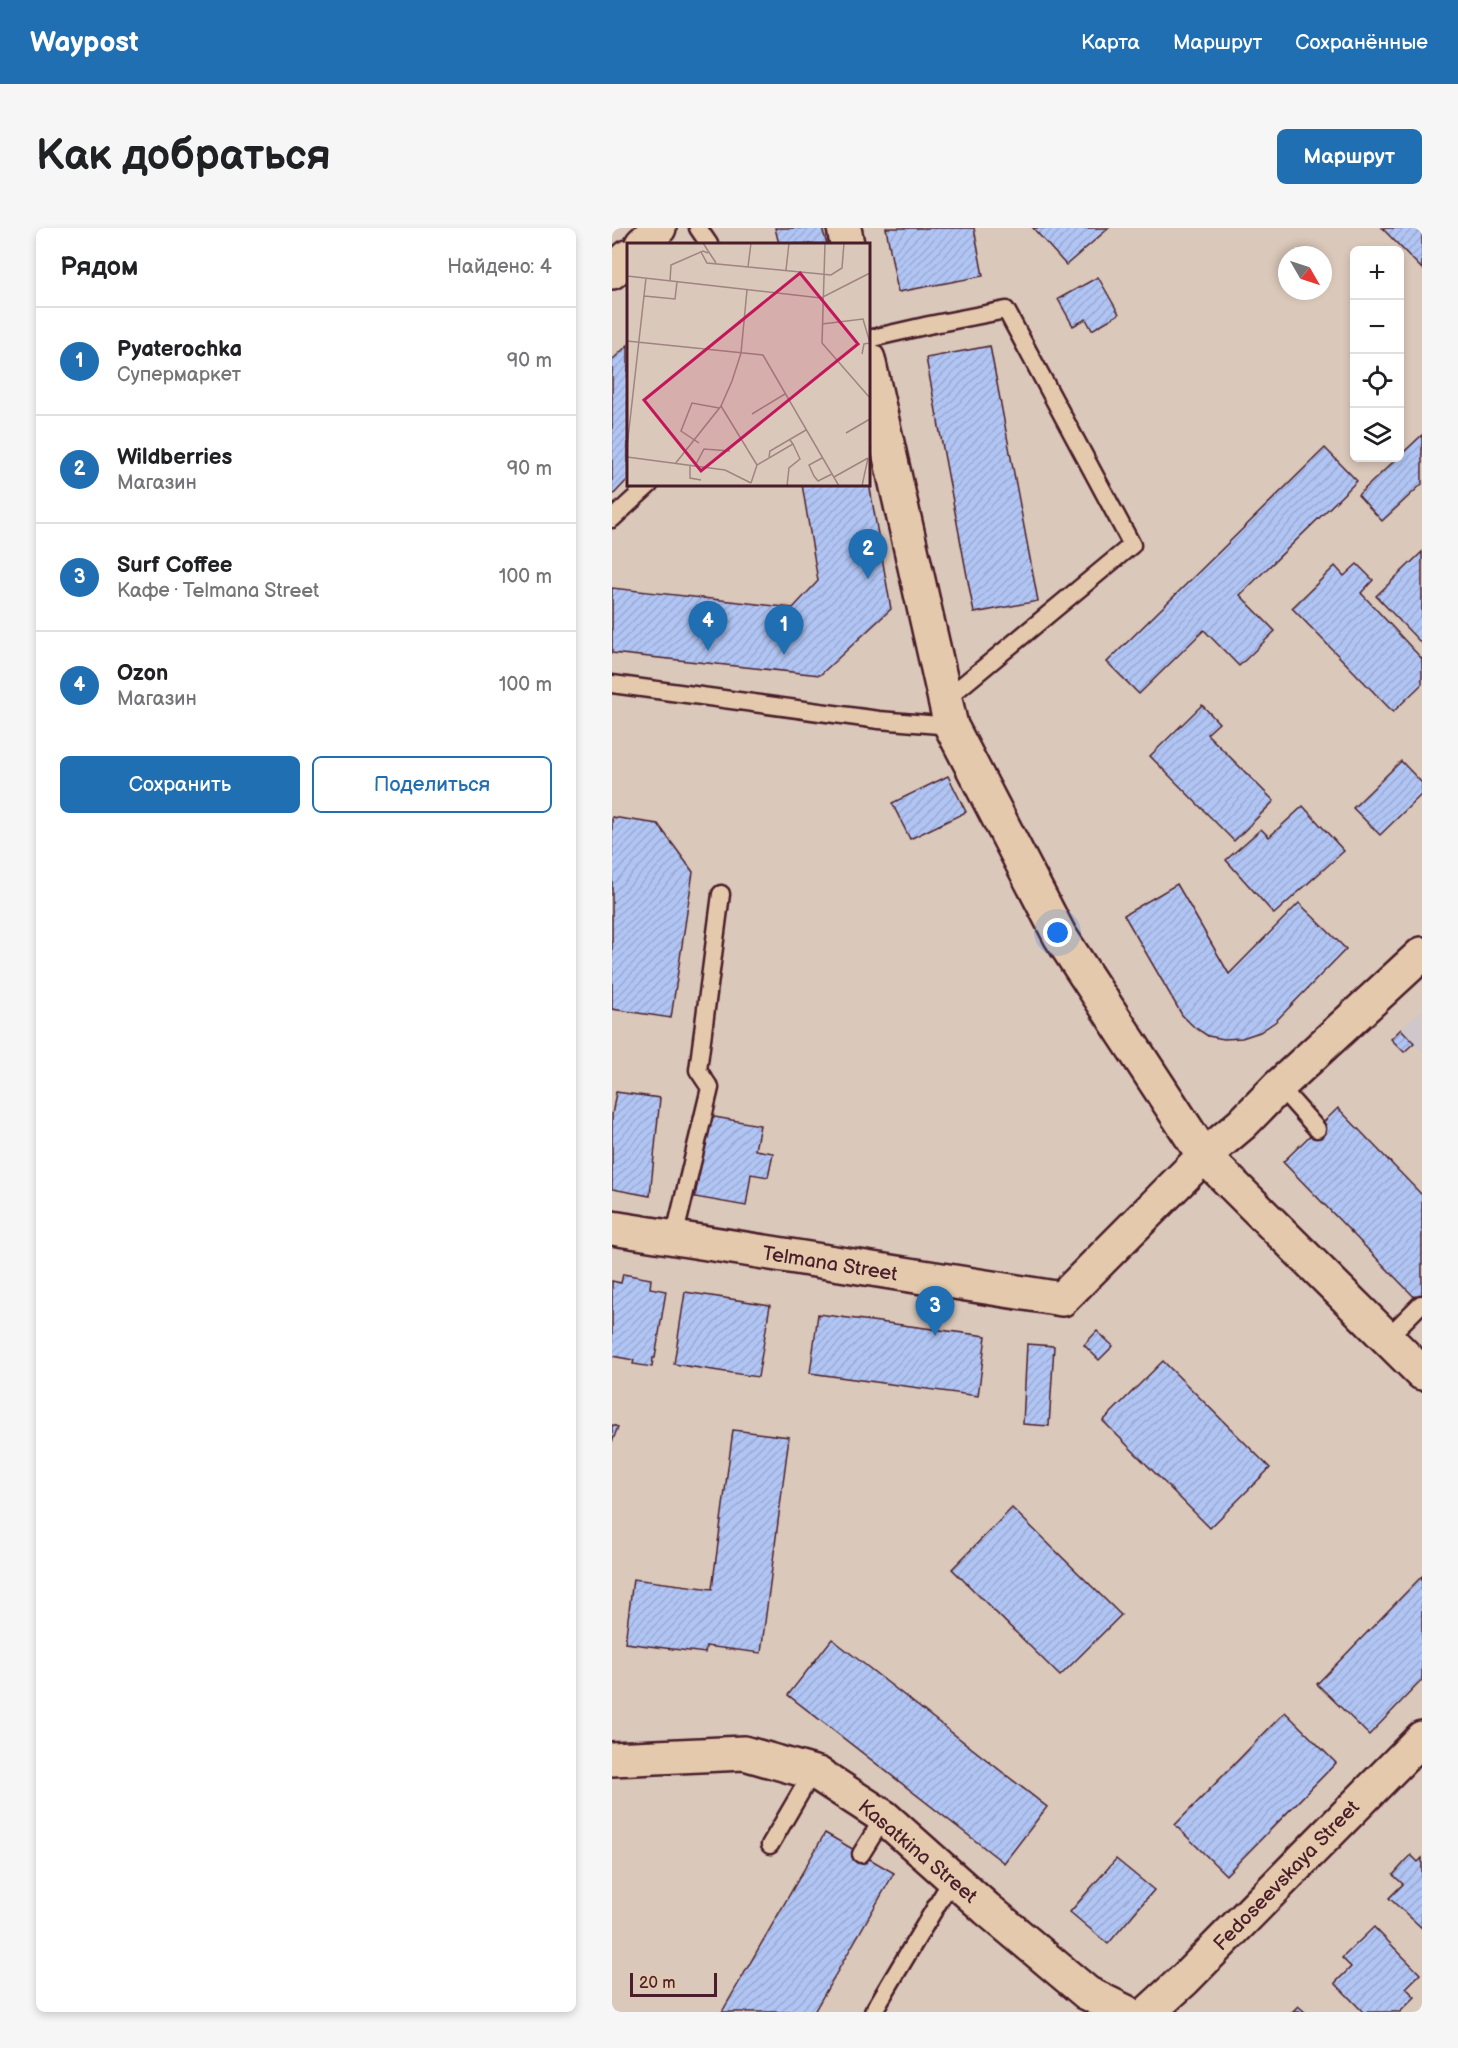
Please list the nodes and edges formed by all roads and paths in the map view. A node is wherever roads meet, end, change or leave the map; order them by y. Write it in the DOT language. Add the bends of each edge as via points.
graph roads {
  1 [pos="698,228"];
  2 [pos="844,228"];
  3 [pos="708,243"];
  4 [pos="847,243"];
  5 [pos="627,259"];
  6 [pos="612,272"];
  7 [pos="870,339"];
  8 [pos="870,368"];
  9 [pos="648,486"];
  10 [pos="612,519"];
  11 [pos="612,684"];
  12 [pos="949,712"];
  13 [pos="721,894"];
  14 [pos="1422,954"];
  15 [pos="1279,1086"];
  16 [pos="1317,1129"];
  17 [pos="1204,1156"];
  18 [pos="612,1228"];
  19 [pos="674,1238"];
  20 [pos="1421,1304"];
  21 [pos="1387,1338"];
  22 [pos="1422,1373"];
  23 [pos="1422,1738"];
  24 [pos="612,1759"];
  25 [pos="812,1773"];
  26 [pos="884,1817"];
  27 [pos="770,1845"];
  28 [pos="861,1854"];
  29 [pos="953,1878"];
  30 [pos="873,2012"];
  31 [pos="1126,2012"];
  32 [pos="1149,2012"];
  1 -- 3 [label="lane"];
  2 -- 4 [label="street"];
  5 -- 6 [label="street"];
  7 -- 12 [label="lane" via="1006,310 1132,545"];
  8 -- 12 [label="street"];
  9 -- 10 [label="lane"];
  11 -- 12 [label="lane" via="879,720"];
  12 -- 17 [label="street" via="1060,936"];
  13 -- 19 [label="lane" via="698,1070 710,1088"];
  14 -- 15 [label="street"];
  15 -- 16 [label="lane"];
  15 -- 17 [label="street"];
  17 -- 19 [label="street, Telmana Street" via="1062,1299"];
  17 -- 21 [label="street"];
  18 -- 19 [label="street, Telmana Street"];
  20 -- 21 [label="lane"];
  21 -- 22 [label="street"];
  23 -- 32 [label="street, Fedoseevskaya Street"];
  24 -- 25 [label="street, Kasatkina Street" via="744,1753"];
  25 -- 26 [label="street, Kasatkina Street"];
  25 -- 27 [label="lane"];
  26 -- 28 [label="lane"];
  26 -- 29 [label="street, Kasatkina Street"];
  29 -- 30 [label="lane"];
  29 -- 31 [label="street, Kasatkina Street" via="1087,1993"];
}
